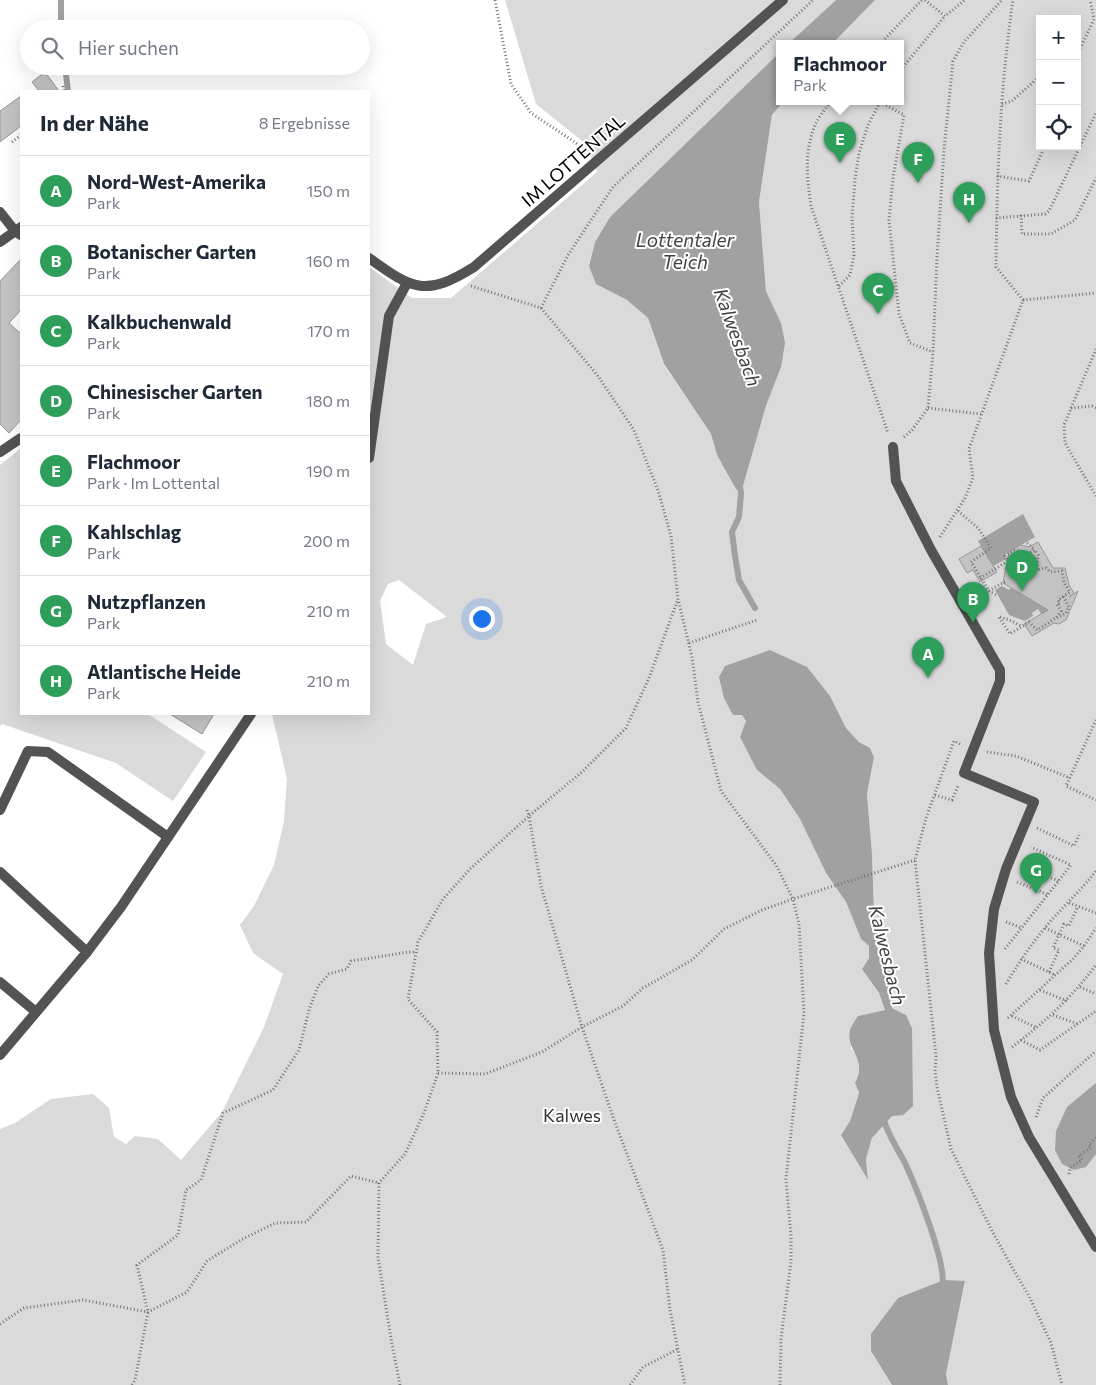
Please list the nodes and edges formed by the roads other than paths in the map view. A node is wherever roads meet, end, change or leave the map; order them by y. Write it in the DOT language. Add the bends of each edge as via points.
graph roads {
  1 [pos="783,0"];
  2 [pos="0,212"];
  3 [pos="19,231"];
  4 [pos="0,242"];
  5 [pos="370,259"];
  6 [pos="407,283"];
  7 [pos="20,439"];
  8 [pos="893,447"];
  9 [pos="370,451"];
  10 [pos="0,452"];
  11 [pos="250,715"];
  12 [pos="0,810"];
  13 [pos="168,837"];
  14 [pos="0,872"];
  15 [pos="87,952"];
  16 [pos="0,982"];
  17 [pos="36,1012"];
  18 [pos="0,1055"];
  19 [pos="1096,1247"];
  1 -- 6 [label="street, IM LOTTENTAL" via="474,267 443,284 419,286"];
  2 -- 3 [label="street"];
  3 -- 4 [label="street"];
  5 -- 6 [label="street, IM LOTTENTAL"];
  6 -- 9 [label="street" via="389,316"];
  7 -- 10 [label="street"];
  8 -- 19 [label="street" via="896,481 931,550 1000,670 1000,681 964,773 1034,802 1006,869 994,909 989,953 994,1030 1011,1097 1028,1137"];
  11 -- 13 [label="street"];
  12 -- 13 [label="street" via="28,750 48,752"];
  13 -- 15 [label="street"];
  14 -- 15 [label="street"];
  15 -- 17 [label="street"];
  16 -- 17 [label="street"];
  17 -- 18 [label="street"];
}
